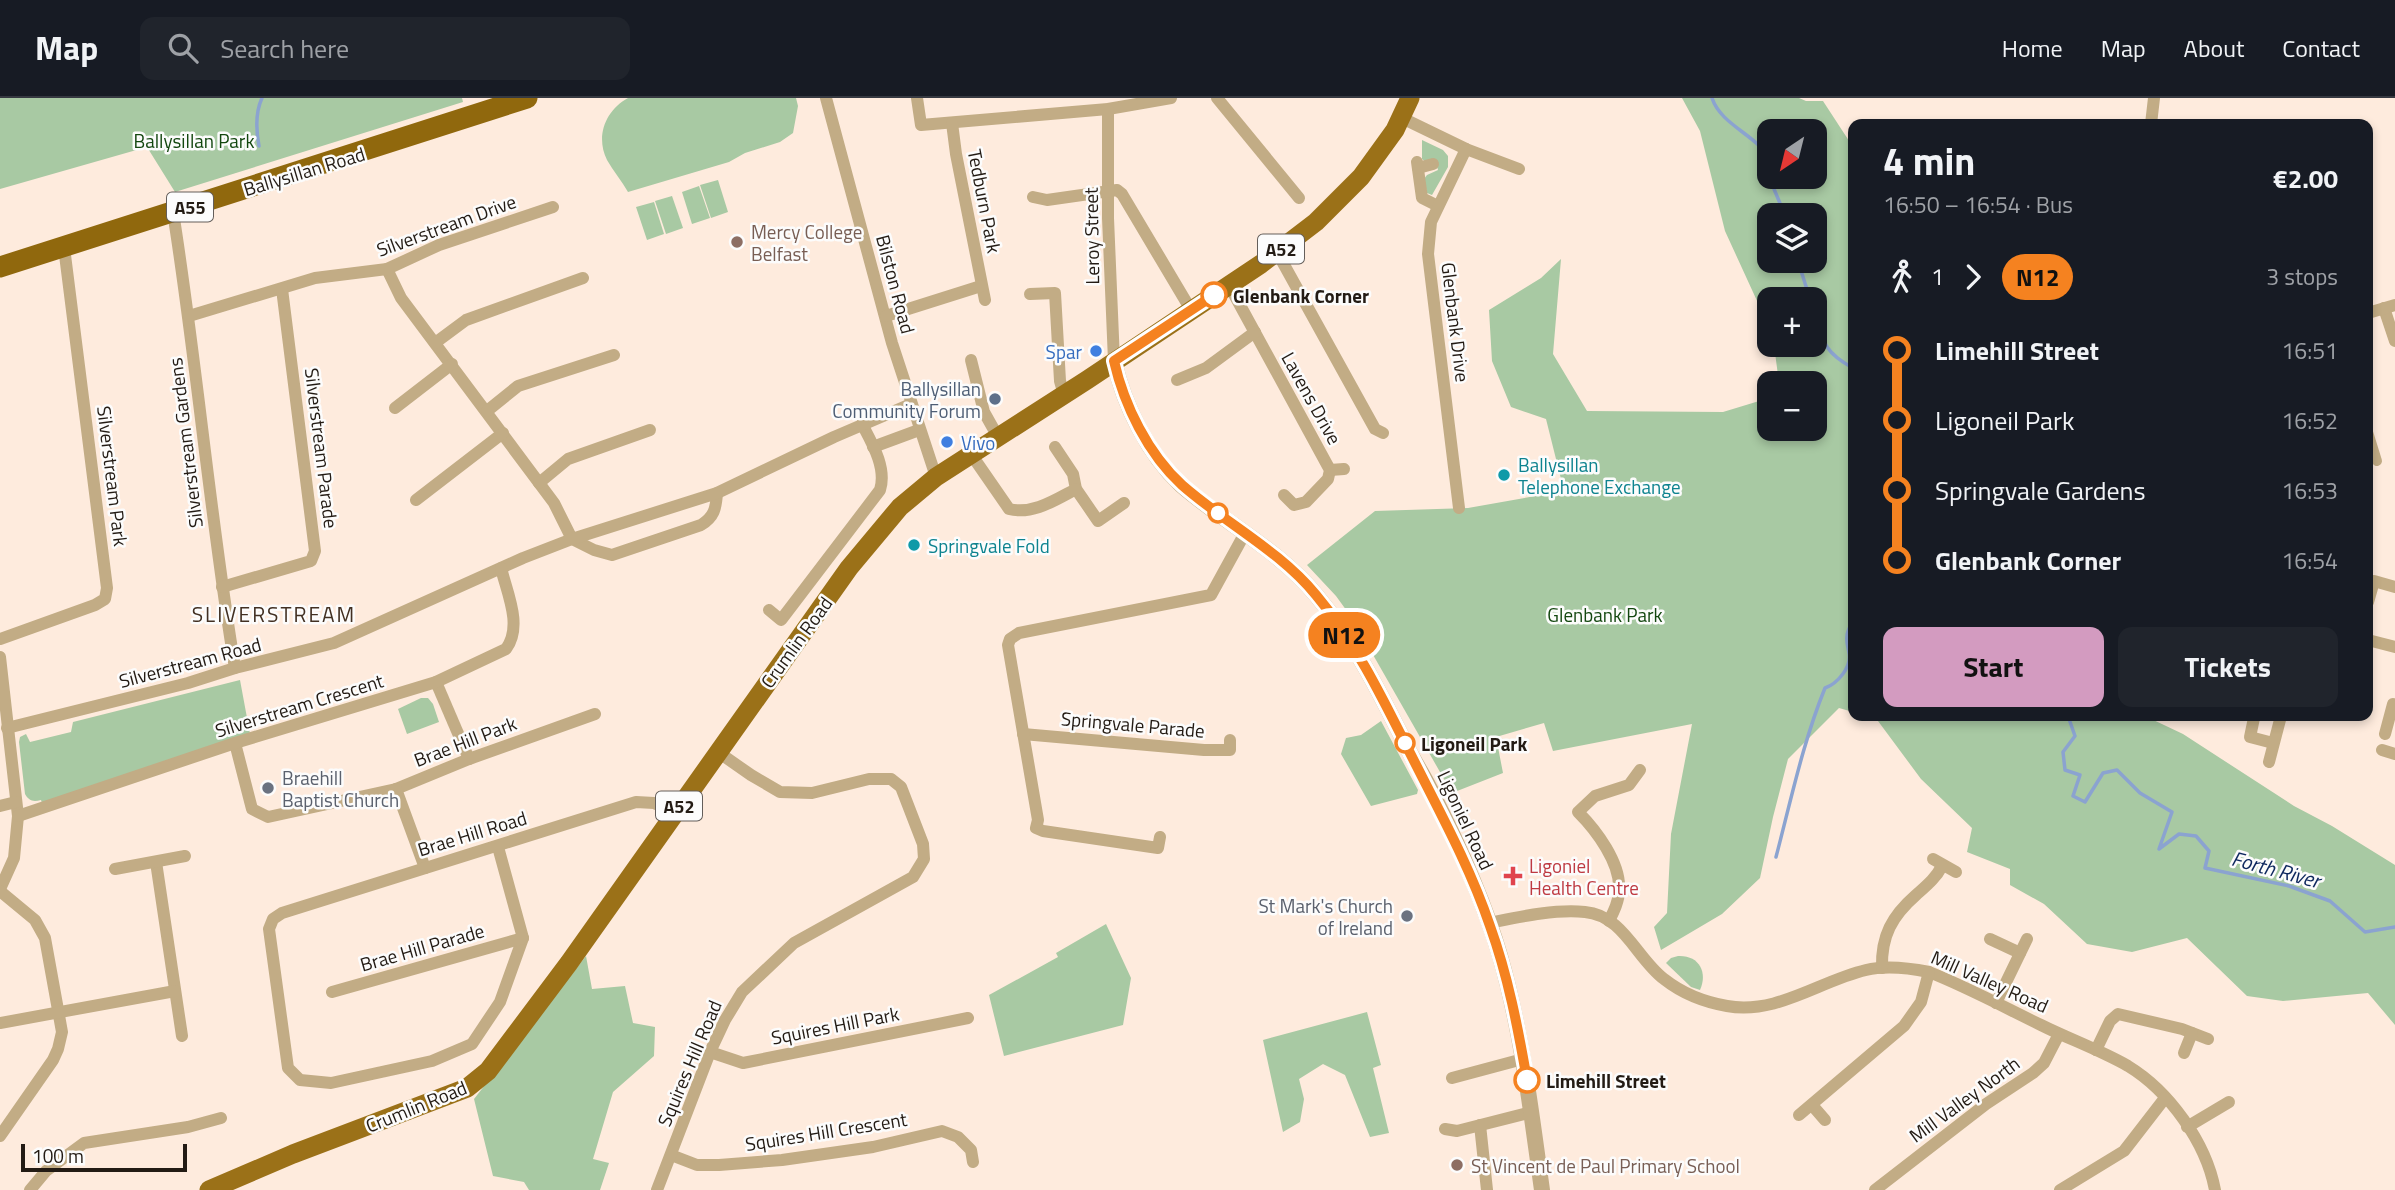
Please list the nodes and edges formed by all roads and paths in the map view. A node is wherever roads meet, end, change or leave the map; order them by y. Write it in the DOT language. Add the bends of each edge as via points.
graph roads {
  1 [pos="527,98"];
  2 [pos="826,98"];
  3 [pos="917,98"];
  4 [pos="1171,98"];
  5 [pos="1217,98"];
  6 [pos="1410,98"];
  7 [pos="2154,98"];
  8 [pos="1108,109"];
  9 [pos="1402,118"];
  10 [pos="2152,119"];
  11 [pos="953,122"];
  12 [pos="1466,149"];
  13 [pos="1433,164"];
  14 [pos="1519,169"];
  15 [pos="1109,190"];
  16 [pos="1032,197"];
  17 [pos="1299,198"];
  18 [pos="1438,206"];
  19 [pos="553,207"];
  20 [pos="173,212"];
  21 [pos="64,247"];
  22 [pos="1277,252"];
  23 [pos="0,267"];
  24 [pos="387,270"];
  25 [pos="583,278"];
  26 [pos="1229,285"];
  27 [pos="981,286"];
  28 [pos="282,289"];
  29 [pos="1030,294"];
  30 [pos="985,300"];
  31 [pos="2389,306"];
  32 [pos="1191,310"];
  33 [pos="189,316"];
  34 [pos="886,316"];
  35 [pos="1255,332"];
  36 [pos="2395,341"];
  37 [pos="435,343"];
  38 [pos="614,355"];
  39 [pos="971,360"];
  40 [pos="1114,361"];
  41 [pos="452,364"];
  42 [pos="1177,380"];
  43 [pos="1064,395"];
  44 [pos="911,404"];
  45 [pos="395,408"];
  46 [pos="487,411"];
  47 [pos="862,424"];
  48 [pos="650,430"];
  49 [pos="919,430"];
  50 [pos="503,433"];
  51 [pos="1383,433"];
  52 [pos="998,437"];
  53 [pos="2373,446"];
  54 [pos="873,447"];
  55 [pos="1055,447"];
  56 [pos="971,453"];
  57 [pos="2378,461"];
  58 [pos="1344,469"];
  59 [pos="1330,470"];
  60 [pos="936,477"];
  61 [pos="539,483"];
  62 [pos="1076,489"];
  63 [pos="717,493"];
  64 [pos="1284,495"];
  65 [pos="416,500"];
  66 [pos="1124,503"];
  67 [pos="1459,509"];
  68 [pos="1245,533"];
  69 [pos="572,539"];
  70 [pos="501,568"];
  71 [pos="2373,585"];
  72 [pos="222,587"];
  73 [pos="2395,587"];
  74 [pos="769,610"];
  75 [pos="0,639"];
  76 [pos="2373,641"];
  77 [pos="2395,647"];
  78 [pos="0,657"];
  79 [pos="235,668"];
  80 [pos="436,682"];
  81 [pos="2395,705"];
  82 [pos="595,714"];
  83 [pos="2253,721"];
  84 [pos="2280,721"];
  85 [pos="6,728"];
  86 [pos="1023,734"];
  87 [pos="2385,734"];
  88 [pos="1230,740"];
  89 [pos="235,743"];
  90 [pos="2273,743"];
  91 [pos="2382,750"];
  92 [pos="718,752"];
  93 [pos="2395,754"];
  94 [pos="469,759"];
  95 [pos="2269,762"];
  96 [pos="1640,770"];
  97 [pos="396,789"];
  98 [pos="16,802"];
  99 [pos="0,806"];
  100 [pos="674,812"];
  101 [pos="18,816"];
  102 [pos="1160,837"];
  103 [pos="498,847"];
  104 [pos="185,856"];
  105 [pos="156,862"];
  106 [pos="425,868"];
  107 [pos="115,869"];
  108 [pos="1956,872"];
  109 [pos="0,890"];
  110 [pos="1609,921"];
  111 [pos="1489,923"];
  112 [pos="523,938"];
  113 [pos="1990,939"];
  114 [pos="2027,939"];
  115 [pos="2020,953"];
  116 [pos="1882,968"];
  117 [pos="1929,972"];
  118 [pos="175,991"];
  119 [pos="332,992"];
  120 [pos="1996,1003"];
  121 [pos="59,1014"];
  122 [pos="968,1018"];
  123 [pos="0,1023"];
  124 [pos="2192,1033"];
  125 [pos="2059,1034"];
  126 [pos="182,1036"];
  127 [pos="2208,1039"];
  128 [pos="2096,1050"];
  129 [pos="710,1052"];
  130 [pos="2184,1053"];
  131 [pos="1523,1059"];
  132 [pos="1452,1078"];
  133 [pos="2165,1098"];
  134 [pos="2230,1101"];
  135 [pos="1811,1104"];
  136 [pos="1532,1112"];
  137 [pos="1799,1115"];
  138 [pos="221,1118"];
  139 [pos="1825,1120"];
  140 [pos="1480,1125"];
  141 [pos="2187,1127"];
  142 [pos="1445,1129"];
  143 [pos="0,1136"];
  144 [pos="671,1155"];
  145 [pos="974,1162"];
  146 [pos="1880,1189"];
  147 [pos="30,1190"];
  148 [pos="209,1190"];
  149 [pos="657,1190"];
  150 [pos="1487,1190"];
  151 [pos="1542,1190"];
  152 [pos="2060,1190"];
  153 [pos="2215,1190"];
  1 -- 20 [label="highway, Ballysillan Road / A55"];
  2 -- 34 [label="street, Bilston Road"];
  3 -- 11 [label="street" via="921,125"];
  4 -- 8 [label="street"];
  5 -- 17 [label="street"];
  6 -- 9 [label="main road, Crumlin Road / A52"];
  7 -- 10 [label="street"];
  8 -- 11 [label="street"];
  8 -- 15 [label="street, Leroy Street"];
  9 -- 12 [label="street"];
  9 -- 22 [label="main road, Crumlin Road / A52" via="1353,187"];
  11 -- 27 [label="street, Tedburn Park"];
  12 -- 14 [label="street"];
  12 -- 18 [label="street, Glenbank Drive"];
  13 -- 18 [label="street" via="1417,165 1422,198"];
  15 -- 16 [label="street" via="1047,200"];
  15 -- 32 [label="street" via="1122,194"];
  15 -- 40 [label="street, Leroy Street"];
  18 -- 67 [label="street, Glenbank Drive" via="1431,222 1428,254"];
  19 -- 24 [label="street, Silverstream Drive" via="439,245"];
  20 -- 21 [label="highway, Ballysillan Road / A55"];
  20 -- 33 [label="street, Silverstream Gardens"];
  21 -- 23 [label="highway, Ballysillan Road / A55"];
  21 -- 75 [label="street, Silverstream Park" via="107,589 105,599 95,605"];
  22 -- 26 [label="main road, Crumlin Road / A52"];
  22 -- 51 [label="street" via="1375,429"];
  24 -- 28 [label="street, Silverstream Drive" via="315,278"];
  24 -- 37 [label="street" via="401,298"];
  25 -- 37 [label="street" via="466,320"];
  26 -- 32 [label="main road, Crumlin Road / A52"];
  26 -- 35 [label="street, Lavens Drive"];
  27 -- 30 [label="street, Tedburn Park"];
  27 -- 34 [label="street"];
  28 -- 33 [label="street, Silverstream Drive"];
  28 -- 72 [label="street, Silverstream Parade" via="315,551 311,561"];
  29 -- 43 [label="street" via="1055,293"];
  31 -- 36 [label="street"];
  32 -- 40 [label="main road, Crumlin Road / A52"];
  33 -- 72 [label="street, Silverstream Gardens"];
  34 -- 44 [label="street, Bilston Road"];
  35 -- 42 [label="street" via="1206,368"];
  35 -- 59 [label="street, Lavens Drive"];
  37 -- 41 [label="street"];
  38 -- 46 [label="street" via="517,386"];
  39 -- 52 [label="street" via="985,412"];
  40 -- 43 [label="main road, Crumlin Road / A52"];
  40 -- 68 [label="street, Ligoniel Road" via="1136,421 1170,473"];
  41 -- 45 [label="street"];
  41 -- 46 [label="street"];
  43 -- 52 [label="main road, Crumlin Road / A52"];
  44 -- 47 [label="street, Silverstream Road"];
  44 -- 49 [label="street, Bilston Road"];
  46 -- 50 [label="street"];
  47 -- 54 [label="street"];
  47 -- 63 [label="street, Silverstream Road"];
  48 -- 61 [label="street" via="568,459"];
  49 -- 54 [label="street"];
  49 -- 60 [label="street, Bilston Road"];
  50 -- 61 [label="street"];
  50 -- 65 [label="street"];
  52 -- 56 [label="main road, Crumlin Road / A52"];
  53 -- 57 [label="street"];
  54 -- 74 [label="street" via="880,490 781,620"];
  55 -- 62 [label="street" via="1073,474"];
  56 -- 60 [label="main road, Crumlin Road / A52"];
  56 -- 62 [label="street" via="1009,509 1019,512 1042,507"];
  58 -- 59 [label="street"];
  59 -- 64 [label="street, Lavens Drive" via="1328,479 1306,502 1294,505"];
  60 -- 92 [label="main road, Crumlin Road / A52" via="900,507 849,568"];
  61 -- 69 [label="street"];
  62 -- 66 [label="street" via="1098,521"];
  63 -- 69 [label="street, Silverstream Road"];
  63 -- 69 [label="street" via="716,509 701,525 612,555"];
  68 -- 86 [label="street" via="1211,595 1019,633 1010,639"];
  68 -- 111 [label="street, Ligoniel Road" via="1316,594 1335,620 1433,795"];
  69 -- 70 [label="street, Silverstream Road"];
  70 -- 79 [label="street, Silverstream Road" via="334,643"];
  70 -- 80 [label="street, Silverstream Crescent" via="515,627 513,640 506,649"];
  71 -- 73 [label="street"];
  72 -- 79 [label="street, Silverstream Gardens"];
  76 -- 77 [label="street"];
  78 -- 85 [label="street"];
  79 -- 85 [label="street, Silverstream Road"];
  80 -- 89 [label="street, Silverstream Crescent"];
  80 -- 94 [label="street"];
  81 -- 87 [label="street"];
  82 -- 94 [label="street, Brae Hill Park"];
  83 -- 90 [label="street" via="2249,737"];
  84 -- 90 [label="street"];
  85 -- 98 [label="street"];
  86 -- 88 [label="street, Springvale Parade" via="1204,750 1230,750"];
  86 -- 102 [label="street" via="1036,828 1158,848"];
  89 -- 97 [label="street, Brae Hill Park" via="252,809 268,817"];
  89 -- 101 [label="street, Silverstream Crescent"];
  90 -- 95 [label="street"];
  91 -- 93 [label="street"];
  92 -- 100 [label="main road, Crumlin Road / A52"];
  92 -- 129 [label="street, Squires Hill Road" via="780,792 812,793 869,779 891,779 901,787 923,844 924,859 913,877 794,943 765,968 742,992"];
  94 -- 97 [label="street, Brae Hill Park"];
  96 -- 110 [label="street" via="1629,785 1595,796 1578,812 1596,830 1620,887"];
  97 -- 106 [label="street"];
  98 -- 99 [label="street"];
  98 -- 101 [label="street"];
  100 -- 103 [label="street, Brae Hill Road" via="654,803 636,802"];
  100 -- 148 [label="main road, Crumlin Road / A52" via="488,1071 467,1088"];
  101 -- 109 [label="street" via="14,858"];
  103 -- 106 [label="street, Brae Hill Road"];
  103 -- 112 [label="street"];
  104 -- 105 [label="street"];
  105 -- 107 [label="street"];
  105 -- 118 [label="street"];
  106 -- 112 [label="street, Brae Hill Road" via="273,919 269,929 288,1068 300,1080 331,1083 432,1061 472,1044 500,1002"];
  108 -- 116 [label="street" via="1938,862 1938,874 1891,922 1881,951"];
  109 -- 121 [label="street" via="34,920 45,938"];
  110 -- 111 [label="street, Mill Valley Road" via="1586,911"];
  110 -- 116 [label="street, Mill Valley Road" via="1663,979 1685,993 1731,1007 1779,1002"];
  111 -- 131 [label="street, Ligoniel Road"];
  112 -- 119 [label="street, Brae Hill Parade"];
  113 -- 115 [label="street"];
  114 -- 115 [label="street"];
  115 -- 120 [label="street"];
  116 -- 117 [label="street, Mill Valley Road"];
  117 -- 120 [label="street, Mill Valley Road"];
  117 -- 135 [label="street" via="1921,1002 1904,1026"];
  118 -- 121 [label="street"];
  118 -- 126 [label="street"];
  120 -- 125 [label="street, Mill Valley Road"];
  121 -- 123 [label="street"];
  121 -- 143 [label="street" via="62,1032 58,1049"];
  122 -- 129 [label="street, Squires Hill Park" via="743,1063"];
  124 -- 127 [label="street"];
  124 -- 128 [label="street" via="2118,1014"];
  124 -- 130 [label="street"];
  125 -- 128 [label="street, Mill Valley Road"];
  125 -- 146 [label="street, Mill Valley North" via="2044,1063 2033,1073 1986,1104"];
  128 -- 133 [label="street, Mill Valley Road" via="2129,1067"];
  129 -- 144 [label="street, Squires Hill Road"];
  131 -- 132 [label="street"];
  131 -- 136 [label="street, Ligoniel Road"];
  133 -- 141 [label="street, Mill Valley Road"];
  133 -- 152 [label="street" via="2124,1151"];
  134 -- 141 [label="street"];
  135 -- 137 [label="street"];
  135 -- 139 [label="street"];
  136 -- 140 [label="street"];
  136 -- 151 [label="street, Ligoniel Road"];
  138 -- 147 [label="street" via="84,1143 46,1171"];
  140 -- 142 [label="street"];
  140 -- 150 [label="street"];
  141 -- 153 [label="street, Mill Valley Road" via="2203,1153"];
  144 -- 145 [label="street, Squires Hill Crescent" via="696,1165 782,1160 942,1131 958,1137 971,1150"];
  144 -- 149 [label="street, Squires Hill Road"];
}
